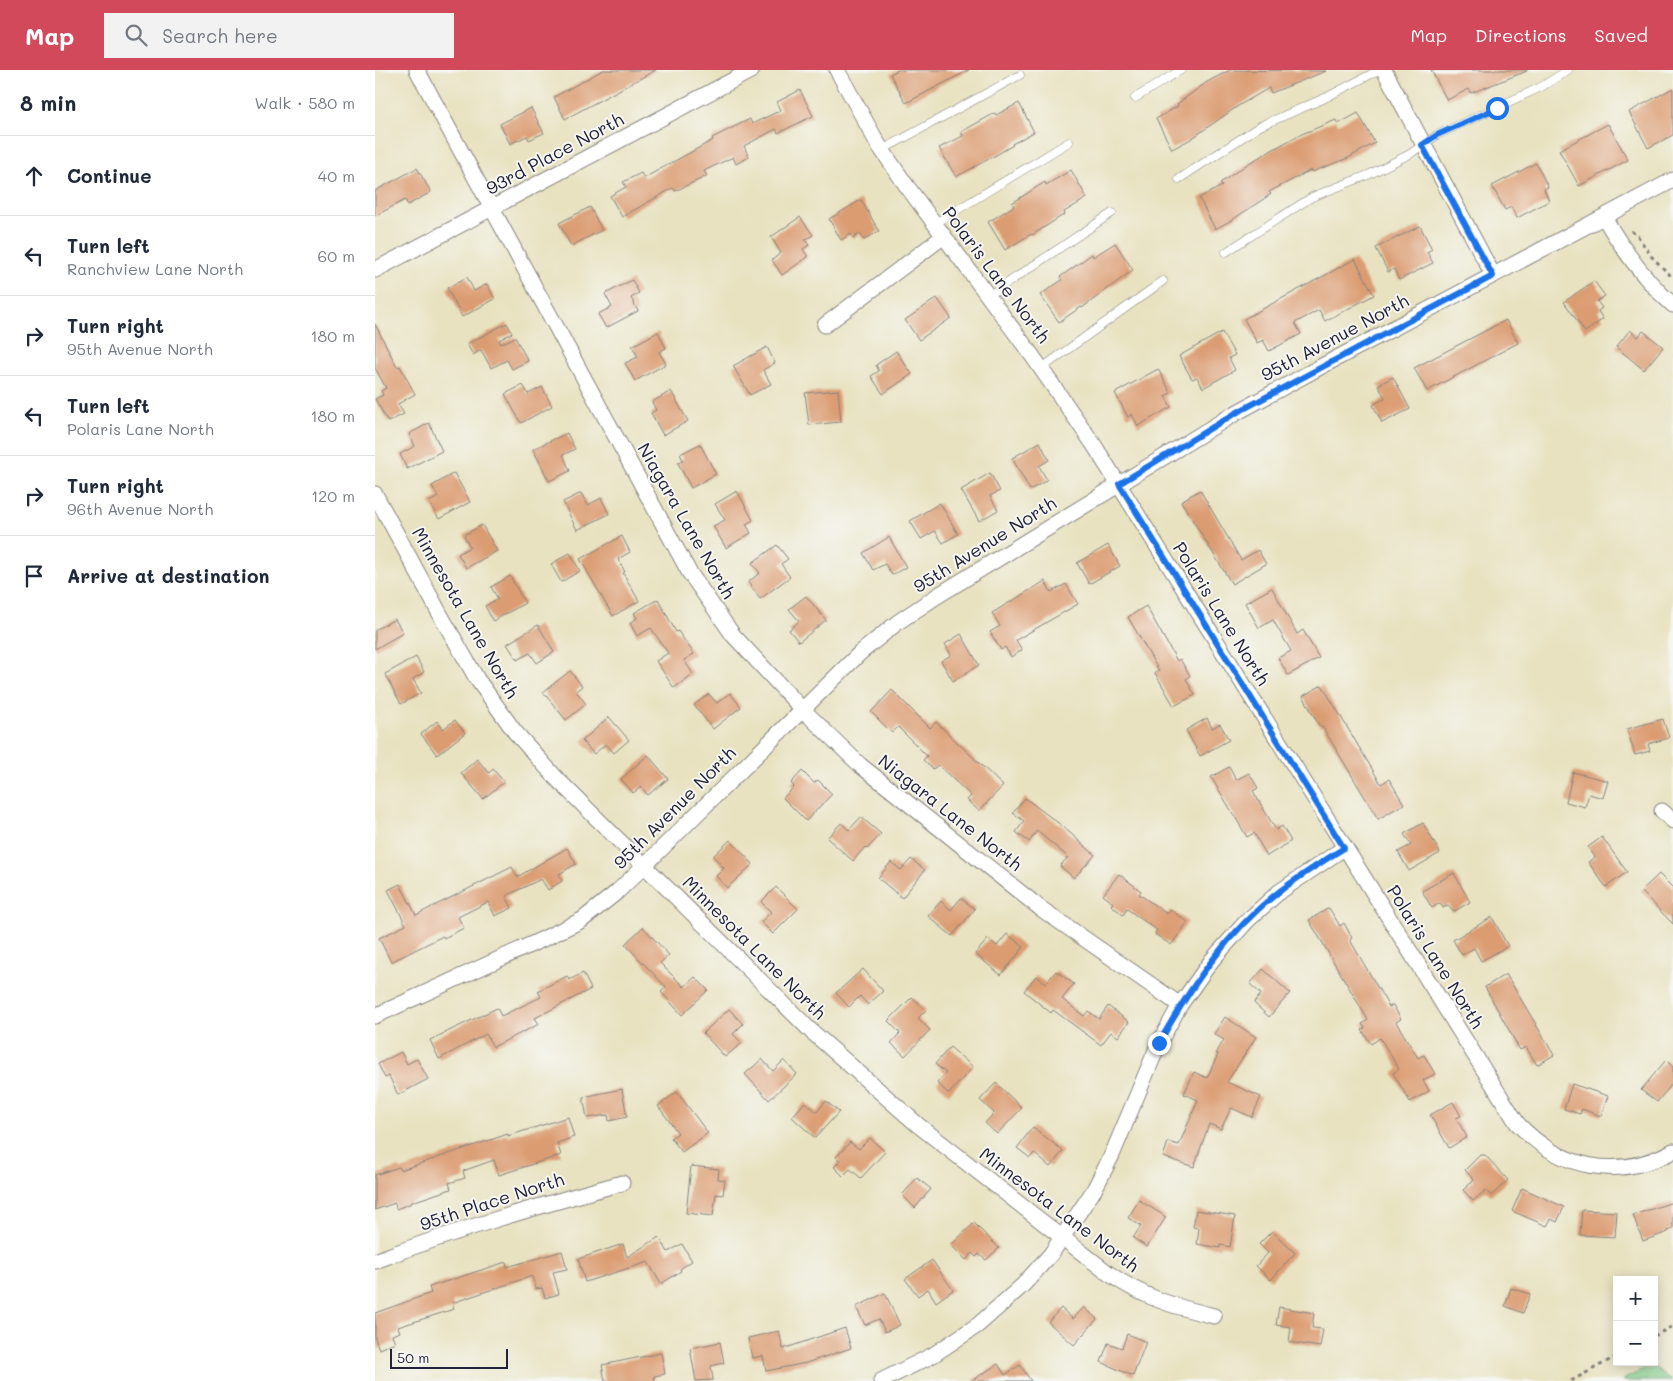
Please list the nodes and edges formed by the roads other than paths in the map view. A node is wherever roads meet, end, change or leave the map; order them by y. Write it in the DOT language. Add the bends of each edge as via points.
graph roads {
  1 [pos="417,70"];
  2 [pos="752,70"];
  3 [pos="837,70"];
  4 [pos="1181,70"];
  5 [pos="1379,70"];
  6 [pos="1384,70"];
  7 [pos="1568,70"];
  8 [pos="1020,75"];
  9 [pos="1135,98"];
  10 [pos="1069,142"];
  11 [pos="1422,145"];
  12 [pos="882,150"];
  13 [pos="1179,179"];
  14 [pos="1673,180"];
  15 [pos="493,208"];
  16 [pos="1112,213"];
  17 [pos="1604,217"];
  18 [pos="934,224"];
  19 [pos="944,236"];
  20 [pos="1226,252"];
  21 [pos="375,270"];
  22 [pos="1493,276"];
  23 [pos="1163,281"];
  24 [pos="988,296"];
  25 [pos="1673,304"];
  26 [pos="825,324"];
  27 [pos="1042,368"];
  28 [pos="1119,484"];
  29 [pos="375,494"];
  30 [pos="802,709"];
  31 [pos="1344,848"];
  32 [pos="644,866"];
  33 [pos="1180,1005"];
  34 [pos="375,1016"];
  35 [pos="1673,1151"];
  36 [pos="622,1183"];
  37 [pos="1061,1238"];
  38 [pos="375,1261"];
  39 [pos="1214,1316"];
  40 [pos="881,1381"];
  1 -- 15 [label="street, Niagara Lane North"];
  2 -- 15 [label="street, 93rd Place North"];
  3 -- 12 [label="street, Polaris Lane North"];
  4 -- 9 [label="lane"];
  5 -- 13 [label="lane" via="1260,126"];
  6 -- 11 [label="street"];
  7 -- 11 [label="lane" via="1541,87"];
  8 -- 12 [label="lane"];
  10 -- 18 [label="lane"];
  11 -- 20 [label="lane" via="1368,175 1312,197"];
  11 -- 22 [label="street"];
  12 -- 18 [label="street, Polaris Lane North"];
  14 -- 17 [label="street, 95th Avenue North"];
  15 -- 21 [label="street, 93rd Place North"];
  15 -- 30 [label="street, Niagara Lane North" via="689,572 733,635"];
  16 -- 24 [label="lane"];
  17 -- 22 [label="street, 95th Avenue North"];
  17 -- 25 [label="street" via="1639,272"];
  18 -- 19 [label="street, Polaris Lane North"];
  19 -- 24 [label="street, Polaris Lane North"];
  19 -- 26 [label="street"];
  22 -- 28 [label="street, 95th Avenue North" via="1234,414"];
  23 -- 27 [label="lane"];
  24 -- 27 [label="street, Polaris Lane North"];
  27 -- 28 [label="street, Polaris Lane North"];
  28 -- 30 [label="street, 95th Avenue North" via="898,622 860,653"];
  28 -- 31 [label="street, Polaris Lane North"];
  29 -- 32 [label="street, Minnesota Lane North" via="477,679 515,732"];
  30 -- 32 [label="street, 95th Avenue North"];
  30 -- 33 [label="street, Niagara Lane North" via="860,766 1040,908"];
  31 -- 33 [label="street" via="1279,892 1247,921 1212,960"];
  31 -- 35 [label="street, Polaris Lane North" via="1517,1123 1555,1155 1601,1168 1643,1164"];
  32 -- 34 [label="street, 95th Avenue North" via="581,920"];
  32 -- 37 [label="street, Minnesota Lane North" via="810,1030 918,1125"];
  33 -- 37 [label="street" via="1139,1086 1112,1155 1094,1190"];
  36 -- 38 [label="street, 95th Place North" via="507,1216"];
  37 -- 39 [label="street, Minnesota Lane North" via="1129,1288 1154,1300"];
  37 -- 40 [label="street" via="1023,1285 978,1325 933,1355"];
}
